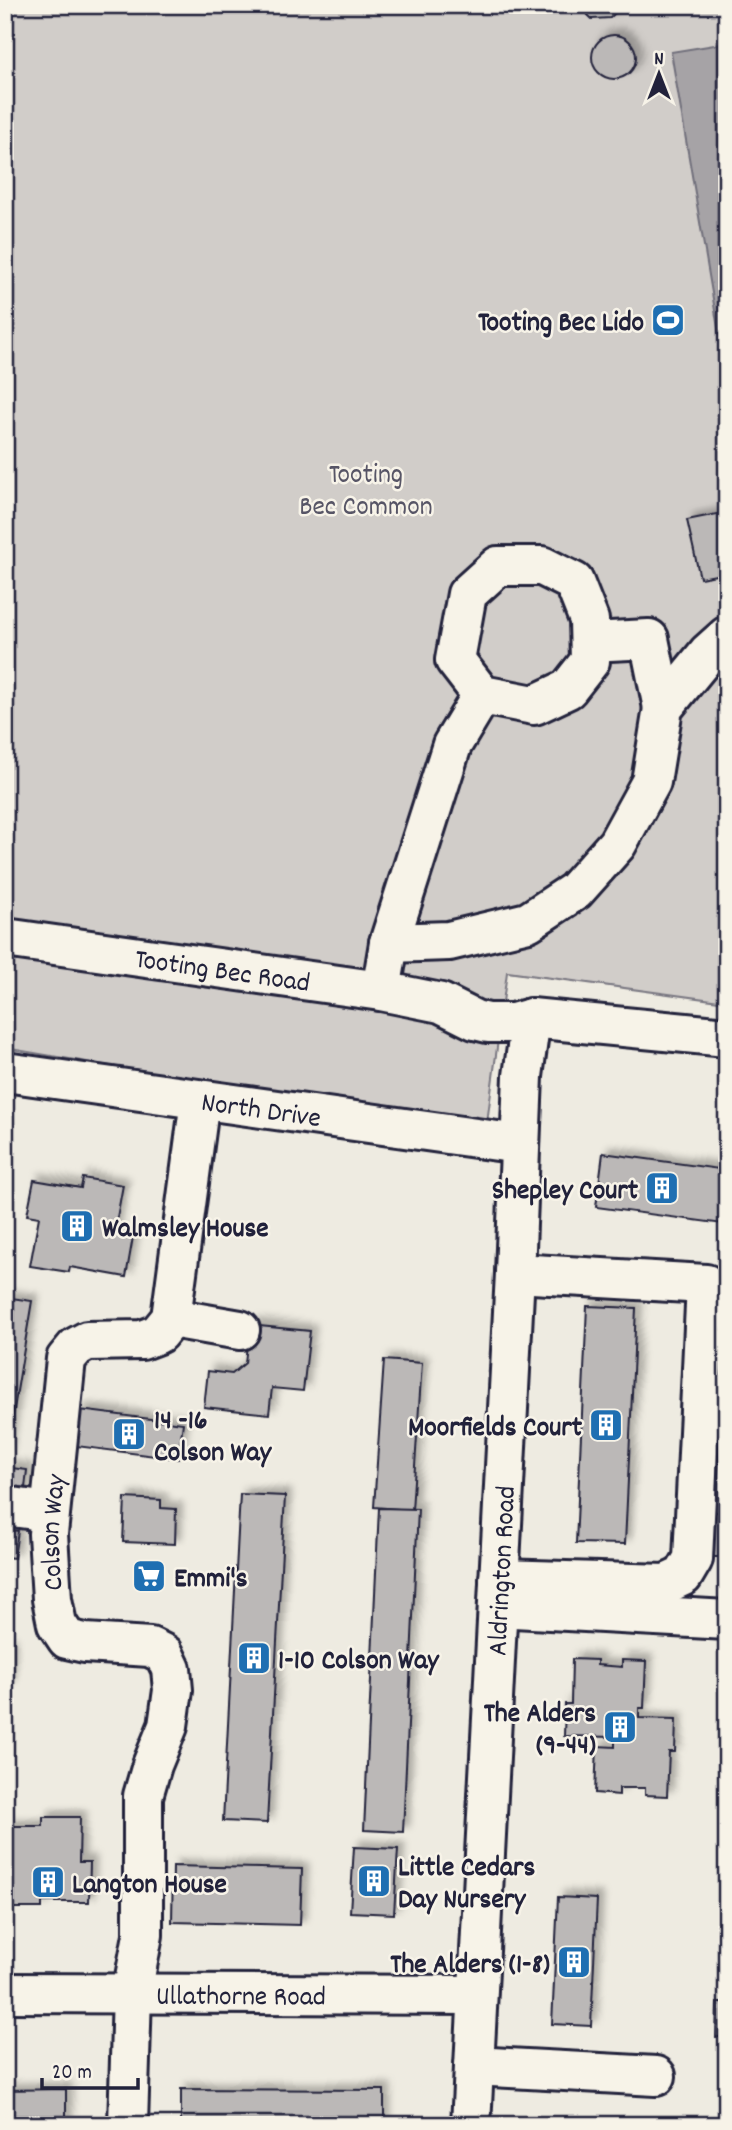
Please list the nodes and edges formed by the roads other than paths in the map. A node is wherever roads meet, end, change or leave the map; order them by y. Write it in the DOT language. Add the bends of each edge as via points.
graph roads {
  1 [pos="727,636"];
  2 [pos="590,642"];
  3 [pos="482,695"];
  4 [pos="663,708"];
  5 [pos="5,938"];
  6 [pos="389,943"];
  7 [pos="381,991"];
  8 [pos="530,1018"];
  9 [pos="727,1037"];
  10 [pos="5,1072"];
  11 [pos="200,1100"];
  12 [pos="519,1144"];
  13 [pos="515,1273"];
  14 [pos="716,1284"];
  15 [pos="171,1318"];
  16 [pos="240,1330"];
  17 [pos="5,1506"];
  18 [pos="49,1512"];
  19 [pos="499,1593"];
  20 [pos="727,1620"];
  21 [pos="5,1993"];
  22 [pos="132,1993"];
  23 [pos="476,1995"];
  24 [pos="474,2066"];
  25 [pos="656,2076"];
  26 [pos="128,2125"];
  27 [pos="471,2125"];
  1 -- 4 [label="main road"];
  2 -- 3 [label="main road" via="590,661 568,689 534,705"];
  2 -- 3 [label="main road" via="589,620 574,582 542,566 498,566 467,594 455,660"];
  2 -- 4 [label="main road" via="649,639"];
  3 -- 6 [label="main road" via="452,745"];
  4 -- 6 [label="main road" via="651,782 617,844 575,891 528,922 449,941"];
  5 -- 7 [label="main road, Tooting Bec Road"];
  6 -- 7 [label="main road"];
  7 -- 8 [label="main road, Tooting Bec Road" via="441,1003 488,1023"];
  8 -- 9 [label="main road, Tooting Bec Road"];
  8 -- 12 [label="main road, Aldrington Road"];
  10 -- 11 [label="main road, North Drive"];
  11 -- 12 [label="main road, North Drive"];
  11 -- 15 [label="main road"];
  12 -- 13 [label="main road, Aldrington Road"];
  13 -- 14 [label="main road"];
  13 -- 19 [label="main road, Aldrington Road"];
  14 -- 19 [label="main road" via="693,1559 683,1576 666,1584"];
  15 -- 16 [label="main road"];
  15 -- 18 [label="main road, Colson Way" via="158,1334 142,1340 87,1341 66,1359"];
  17 -- 18 [label="main road"];
  18 -- 22 [label="main road, Colson Way" via="52,1599 57,1624 67,1639 150,1647 164,1654 171,1669 168,1726 143,1796 143,1935"];
  19 -- 20 [label="main road"];
  19 -- 23 [label="main road, Aldrington Road"];
  21 -- 22 [label="main road, Ullathorne Road"];
  22 -- 23 [label="main road, Ullathorne Road"];
  22 -- 26 [label="main road"];
  23 -- 24 [label="main road, Aldrington Road"];
  24 -- 25 [label="main road"];
  24 -- 27 [label="main road, Aldrington Road"];
}
